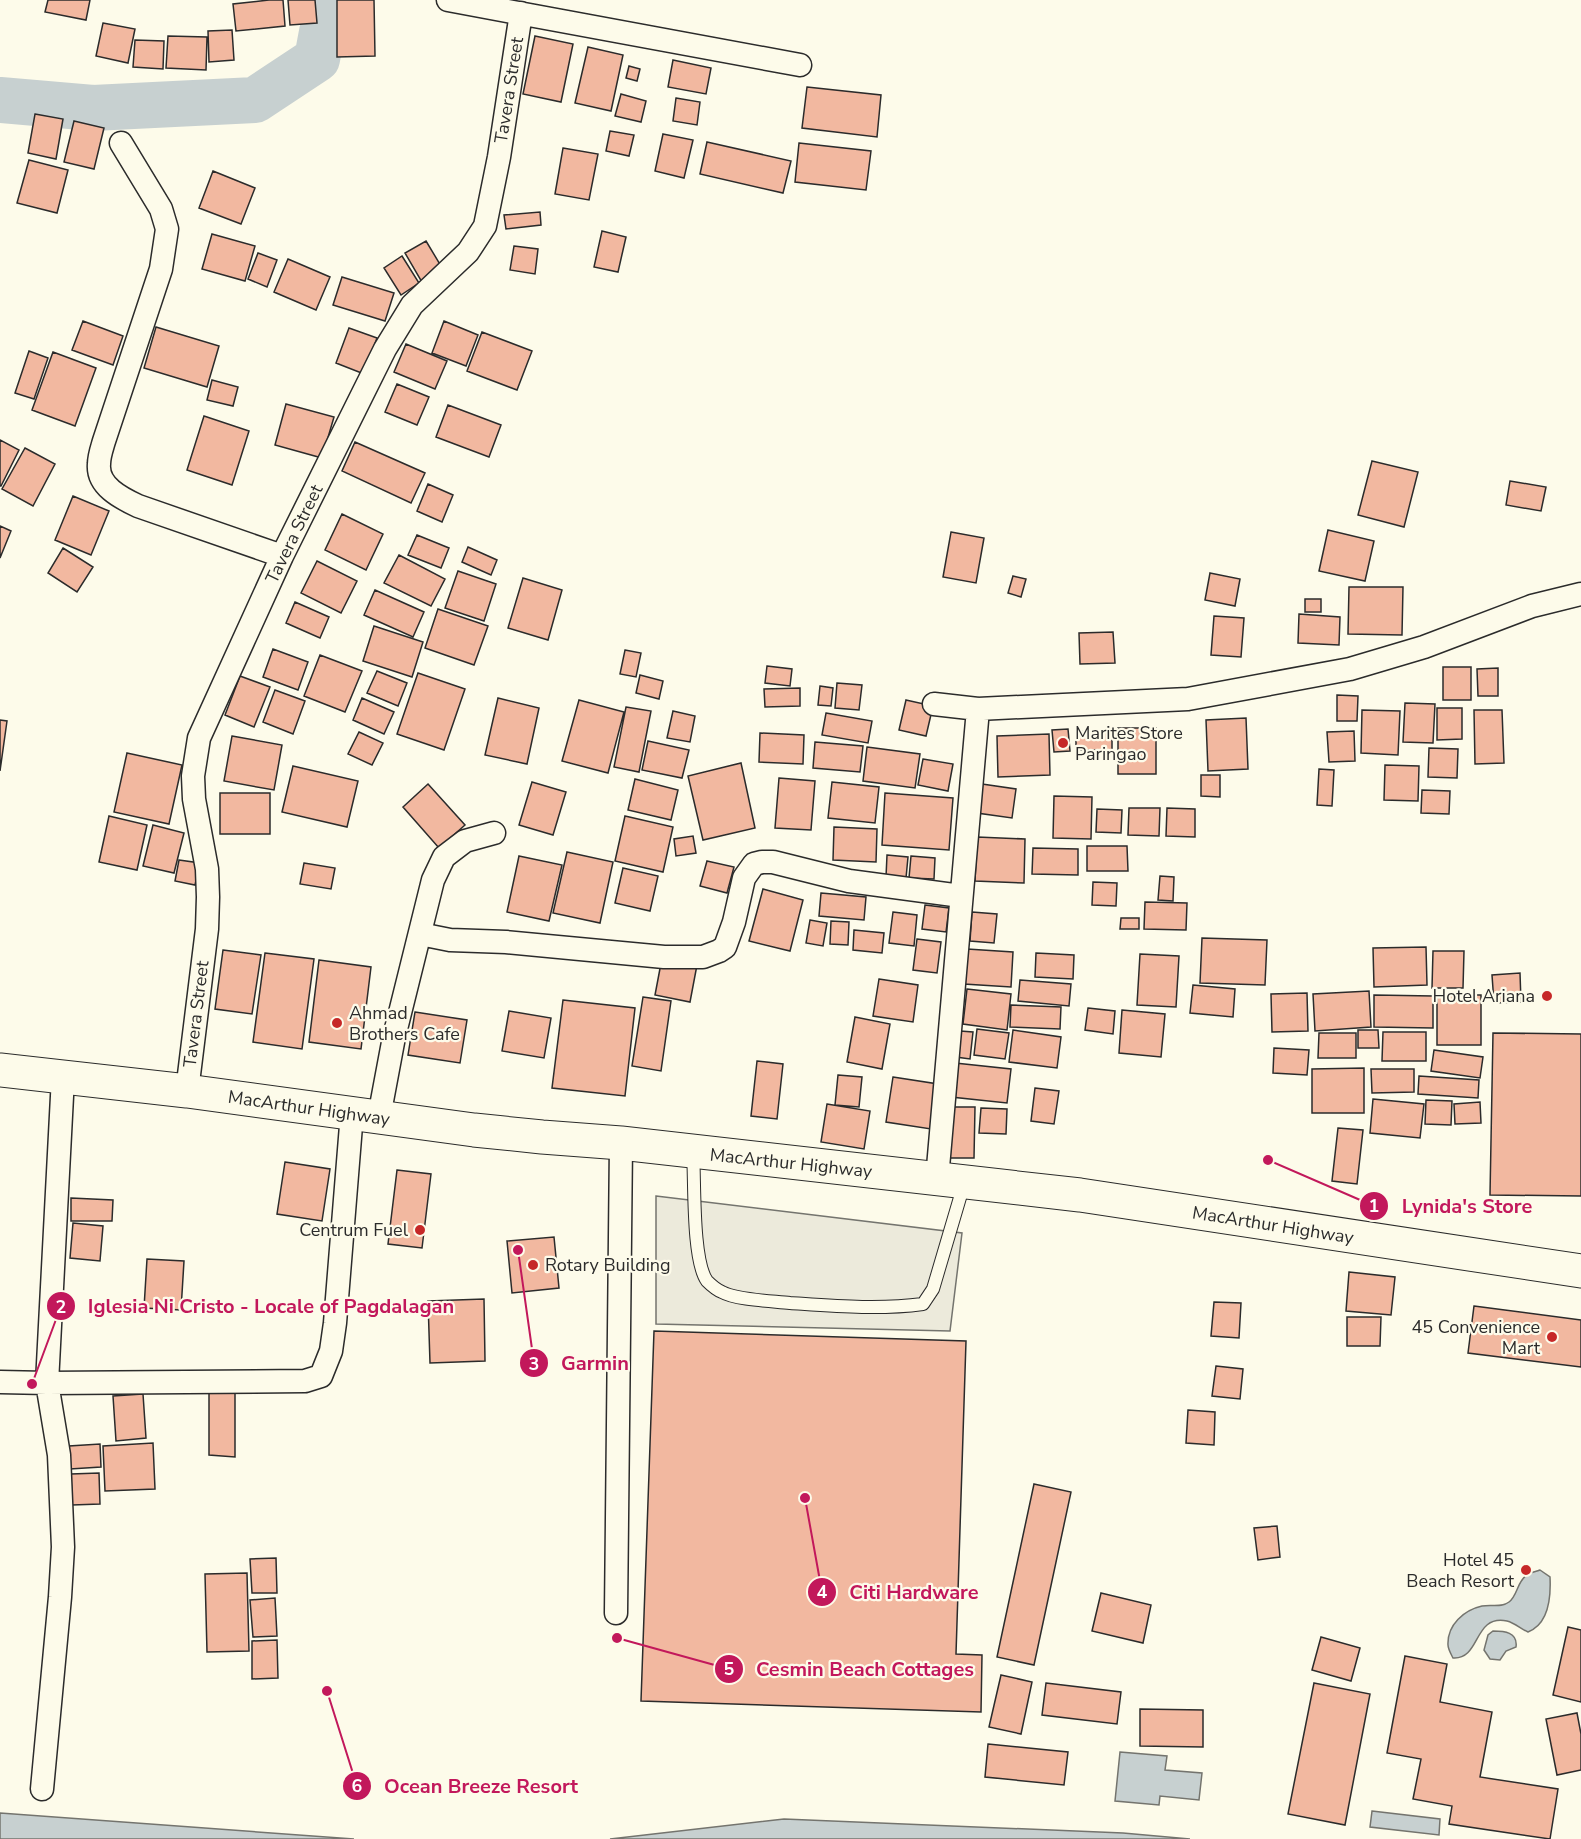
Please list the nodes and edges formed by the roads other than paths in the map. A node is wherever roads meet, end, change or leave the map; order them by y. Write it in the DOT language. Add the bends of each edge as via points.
graph roads {
  1 [pos="448,0"];
  2 [pos="521,13"];
  3 [pos="800,65"];
  4 [pos="121,142"];
  5 [pos="282,556"];
  6 [pos="1581,594"];
  7 [pos="934,704"];
  8 [pos="978,709"];
  9 [pos="494,833"];
  10 [pos="961,896"];
  11 [pos="420,934"];
  12 [pos="0,1070"];
  13 [pos="63,1077"];
  14 [pos="187,1092"];
  15 [pos="365,1115"];
  16 [pos="621,1143"];
  17 [pos="693,1152"];
  18 [pos="951,1180"];
  19 [pos="1581,1271"];
  20 [pos="0,1382"];
  21 [pos="47,1383"];
  22 [pos="616,1613"];
  23 [pos="42,1789"];
  1 -- 2 [label="street"];
  2 -- 3 [label="street"];
  2 -- 5 [label="street, Tavera Street" via="485,226 468,252 412,305 398,326"];
  4 -- 5 [label="street" via="161,209 167,229 161,269 104,441 100,474 107,487 138,506"];
  5 -- 14 [label="street, Tavera Street" via="199,738 194,759 194,799 208,897"];
  6 -- 8 [label="street" via="1532,606 1424,647 1350,669 1241,690 1188,699"];
  7 -- 8 [label="street"];
  8 -- 10 [label="street"];
  9 -- 11 [label="street" via="465,841 444,857 433,880"];
  10 -- 11 [label="street" via="849,880 762,862 754,864 744,878 724,947 703,957 450,940"];
  10 -- 18 [label="street"];
  11 -- 15 [label="street" via="394,1038"];
  12 -- 13 [label="highway, MacArthur Highway"];
  13 -- 14 [label="highway, MacArthur Highway"];
  13 -- 21 [label="street"];
  14 -- 15 [label="highway, MacArthur Highway"];
  15 -- 16 [label="highway, MacArthur Highway"];
  15 -- 21 [label="street" via="334,1334 321,1376 305,1381"];
  16 -- 17 [label="highway, MacArthur Highway"];
  16 -- 22 [label="street"];
  17 -- 18 [label="highway, MacArthur Highway"];
  17 -- 18 [label="lane" via="701,1267 708,1281 723,1293 772,1301 897,1308 923,1304 933,1289"];
  18 -- 19 [label="highway, MacArthur Highway"];
  20 -- 21 [label="street"];
  21 -- 23 [label="street" via="59,1455 63,1547"];
}
